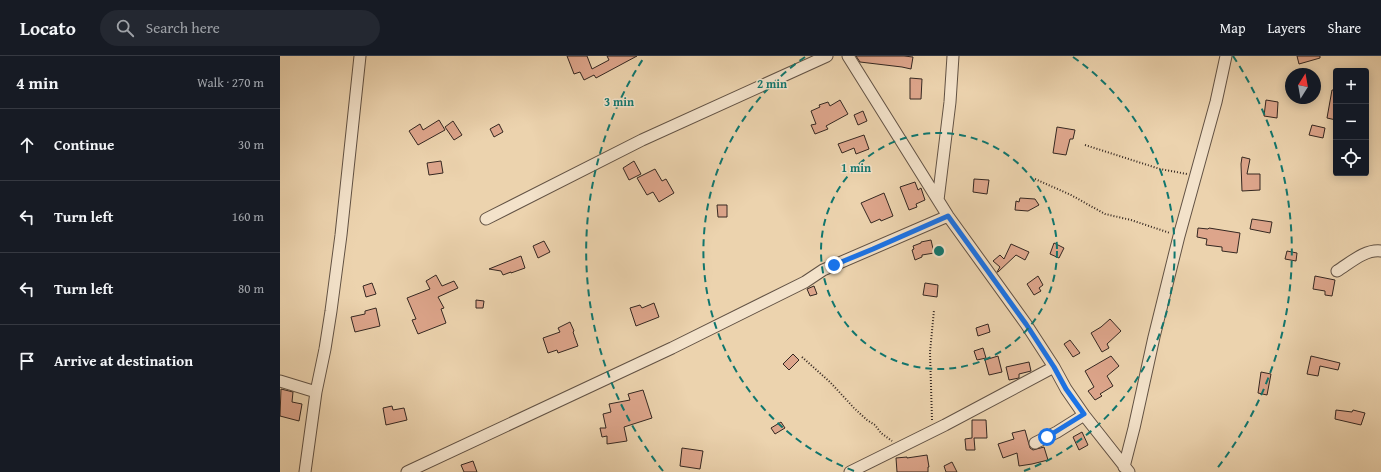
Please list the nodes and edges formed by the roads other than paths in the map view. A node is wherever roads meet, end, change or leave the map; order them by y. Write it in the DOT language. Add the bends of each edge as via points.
graph roads {
  1 [pos="360,56"];
  2 [pos="827,56"];
  3 [pos="848,56"];
  4 [pos="953,56"];
  5 [pos="1226,56"];
  6 [pos="938,200"];
  7 [pos="948,216"];
  8 [pos="486,220"];
  9 [pos="1381,251"];
  10 [pos="1337,271"];
  11 [pos="1054,367"];
  12 [pos="280,381"];
  13 [pos="316,392"];
  14 [pos="1084,414"];
  15 [pos="1035,443"];
  16 [pos="1127,470"];
  17 [pos="305,472"];
  18 [pos="407,472"];
  19 [pos="850,472"];
  1 -- 13 [label="street" via="341,235 325,349"];
  2 -- 8 [label="street" via="642,140"];
  3 -- 6 [label="street"];
  4 -- 6 [label="street"];
  5 -- 16 [label="street" via="1154,337"];
  6 -- 7 [label="street"];
  7 -- 11 [label="street"];
  7 -- 18 [label="street" via="823,270 805,282 679,345"];
  9 -- 10 [label="street" via="1363,254"];
  11 -- 14 [label="street"];
  11 -- 19 [label="street"];
  12 -- 13 [label="street"];
  13 -- 17 [label="street"];
  14 -- 15 [label="street"];
  14 -- 16 [label="street"];
}
